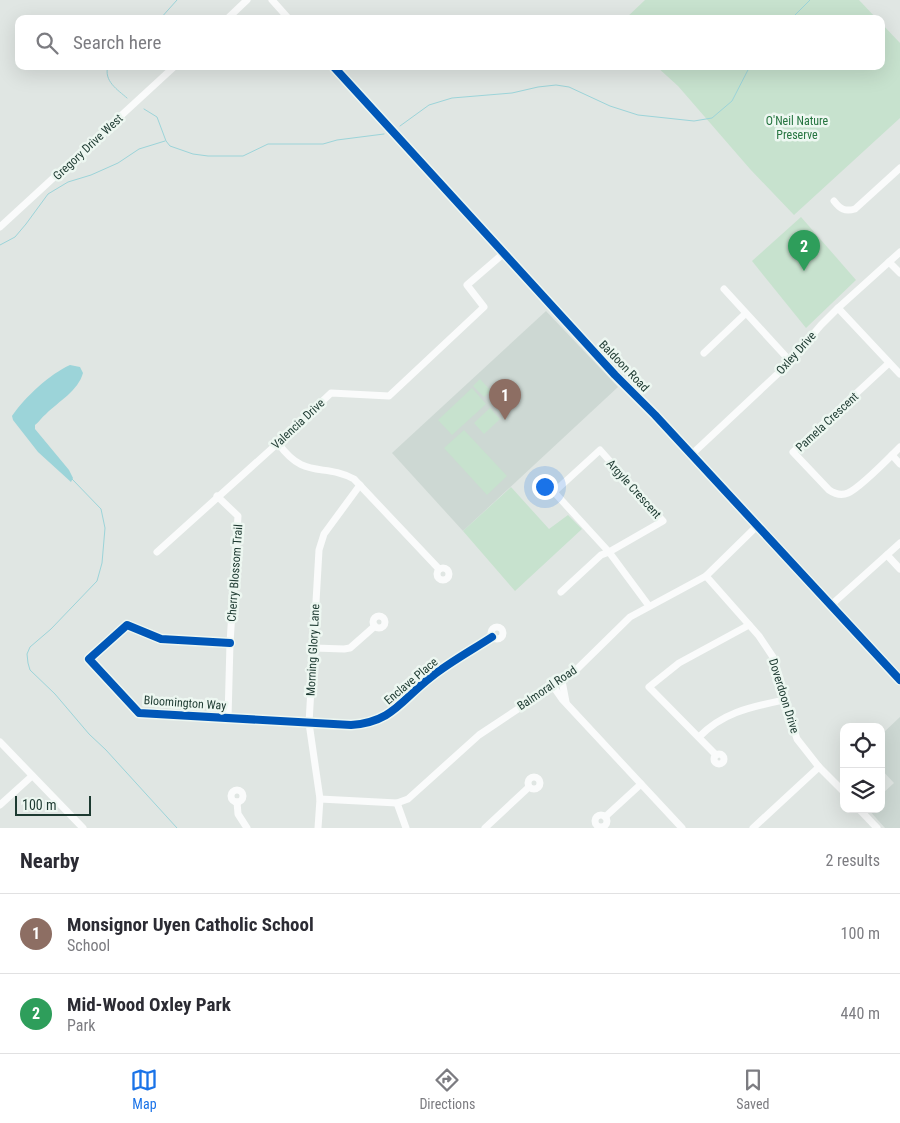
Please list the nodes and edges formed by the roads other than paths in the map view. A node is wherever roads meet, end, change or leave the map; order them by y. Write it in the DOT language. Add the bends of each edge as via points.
graph roads {
  1 [pos="247,0"];
  2 [pos="272,0"];
  3 [pos="231,15"];
  4 [pos="285,15"];
  5 [pos="171,70"];
  6 [pos="337,70"];
  7 [pos="900,168"];
  8 [pos="834,201"];
  9 [pos="0,227"];
  10 [pos="900,252"];
  11 [pos="504,253"];
  12 [pos="890,262"];
  13 [pos="900,273"];
  14 [pos="724,289"];
  15 [pos="838,308"];
  16 [pos="745,314"];
  17 [pos="704,353"];
  18 [pos="790,361"];
  19 [pos="889,363"];
  20 [pos="900,374"];
  21 [pos="278,444"];
  22 [pos="900,447"];
  23 [pos="691,455"];
  24 [pos="892,455"];
  25 [pos="900,464"];
  26 [pos="360,485"];
  27 [pos="218,496"];
  28 [pos="757,526"];
  29 [pos="900,543"];
  30 [pos="157,552"];
  31 [pos="609,552"];
  32 [pos="887,556"];
  33 [pos="439,569"];
  34 [pos="900,569"];
  35 [pos="706,576"];
  36 [pos="561,592"];
  37 [pos="649,606"];
  38 [pos="830,606"];
  39 [pos="749,625"];
  40 [pos="375,626"];
  41 [pos="492,637"];
  42 [pos="230,643"];
  43 [pos="314,648"];
  44 [pos="900,680"];
  45 [pos="562,681"];
  46 [pos="553,686"];
  47 [pos="784,700"];
  48 [pos="567,702"];
  49 [pos="228,718"];
  50 [pos="309,723"];
  51 [pos="699,737"];
  52 [pos="0,742"];
  53 [pos="716,755"];
  54 [pos="819,766"];
  55 [pos="32,776"];
  56 [pos="641,784"];
  57 [pos="529,787"];
  58 [pos="840,788"];
  59 [pos="320,799"];
  60 [pos="237,802"];
  61 [pos="397,803"];
  62 [pos="0,805"];
  63 [pos="863,813"];
  64 [pos="605,817"];
  65 [pos="82,828"];
  66 [pos="247,828"];
  67 [pos="318,828"];
  68 [pos="406,828"];
  69 [pos="485,828"];
  70 [pos="682,828"];
  71 [pos="753,828"];
  72 [pos="877,828"];
  1 -- 3 [label="street"];
  2 -- 4 [label="street"];
  5 -- 9 [label="street, Gregory Drive West"];
  6 -- 11 [label="street, Baldoon Road"];
  7 -- 8 [label="street" via="856,209 842,209"];
  10 -- 12 [label="street, Oxley Drive"];
  11 -- 21 [label="street, Valencia Drive" via="467,285 484,307 389,396 331,393"];
  11 -- 23 [label="street, Baldoon Road"];
  12 -- 13 [label="street"];
  12 -- 15 [label="street, Oxley Drive"];
  14 -- 16 [label="street"];
  15 -- 18 [label="street, Oxley Drive"];
  15 -- 19 [label="street"];
  16 -- 17 [label="street"];
  16 -- 18 [label="street"];
  18 -- 23 [label="street, Oxley Drive"];
  19 -- 20 [label="street"];
  19 -- 24 [label="street, Pamela Crescent" via="793,452 835,494 855,488"];
  21 -- 26 [label="street" via="299,464 346,475"];
  21 -- 27 [label="street, Valencia Drive"];
  22 -- 24 [label="street"];
  23 -- 28 [label="street, Baldoon Road"];
  24 -- 25 [label="street"];
  26 -- 33 [label="street"];
  26 -- 43 [label="street, Morning Glory Lane" via="321,541"];
  27 -- 30 [label="street, Valencia Drive"];
  27 -- 42 [label="street, Cherry Blossom Trail" via="238,516"];
  28 -- 35 [label="street, Balmoral Road"];
  28 -- 38 [label="street, Baldoon Road"];
  29 -- 32 [label="street"];
  31 -- 31 [label="street, Argyle Crescent" via="663,521 600,450 554,492"];
  31 -- 36 [label="street" via="601,554"];
  31 -- 37 [label="street, Argyle Crescent"];
  32 -- 34 [label="street"];
  32 -- 38 [label="street"];
  35 -- 37 [label="street, Balmoral Road"];
  35 -- 39 [label="street, Doverdoon Drive"];
  37 -- 45 [label="street, Balmoral Road" via="630,616"];
  38 -- 44 [label="street, Baldoon Road"];
  39 -- 47 [label="street, Doverdoon Drive" via="773,657"];
  39 -- 51 [label="street" via="679,663 649,687"];
  40 -- 43 [label="street" via="347,649"];
  41 -- 50 [label="street, Enclave Place" via="430,677 380,719 351,725"];
  42 -- 49 [label="street, Cherry Blossom Trail"];
  42 -- 49 [label="street, Bloomington Way" via="161,639 127,624 90,659 139,713"];
  43 -- 50 [label="street, Morning Glory Lane"];
  45 -- 46 [label="street, Balmoral Road"];
  45 -- 48 [label="street"];
  46 -- 48 [label="street"];
  46 -- 61 [label="street, Balmoral Road" via="479,735 408,799"];
  47 -- 51 [label="street" via="747,708 712,724"];
  47 -- 54 [label="street, Doverdoon Drive" via="797,740"];
  48 -- 56 [label="street"];
  49 -- 50 [label="street, Bloomington Way"];
  50 -- 59 [label="street, Morning Glory Lane"];
  51 -- 53 [label="street"];
  52 -- 55 [label="street"];
  54 -- 58 [label="street, Doverdoon Drive"];
  54 -- 71 [label="street"];
  55 -- 62 [label="street"];
  55 -- 65 [label="street"];
  56 -- 64 [label="street"];
  56 -- 70 [label="street"];
  57 -- 69 [label="street"];
  59 -- 61 [label="street"];
  59 -- 67 [label="street, Morning Glory Lane"];
  60 -- 66 [label="street" via="238,814"];
  61 -- 68 [label="street"];
  63 -- 72 [label="street"];
}
